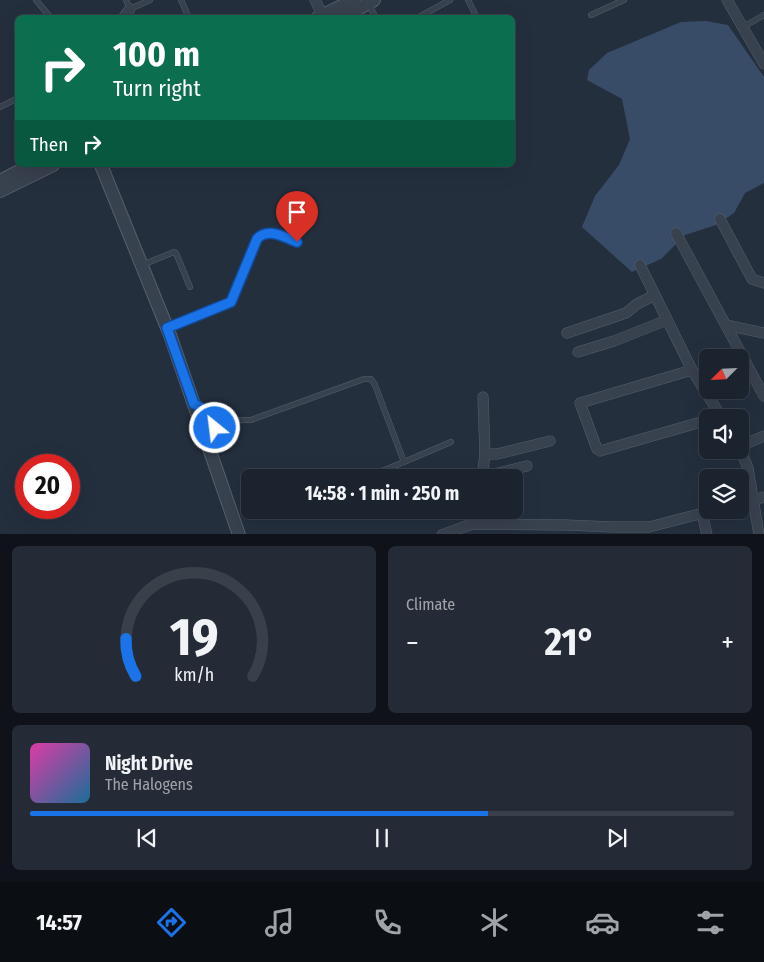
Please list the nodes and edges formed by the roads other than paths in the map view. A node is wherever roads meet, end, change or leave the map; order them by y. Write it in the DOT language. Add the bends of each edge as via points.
graph roads {
  1 [pos="36,0"];
  2 [pos="150,0"];
  3 [pos="181,0"];
  4 [pos="315,0"];
  5 [pos="354,0"];
  6 [pos="450,0"];
  7 [pos="468,0"];
  8 [pos="624,0"];
  9 [pos="370,1"];
  10 [pos="729,2"];
  11 [pos="128,4"];
  12 [pos="48,15"];
  13 [pos="188,15"];
  14 [pos="320,15"];
  15 [pos="325,15"];
  16 [pos="346,15"];
  17 [pos="375,15"];
  18 [pos="422,15"];
  19 [pos="476,15"];
  20 [pos="591,15"];
  21 [pos="764,15"];
  22 [pos="743,26"];
  23 [pos="764,64"];
  24 [pos="15,100"];
  25 [pos="0,107"];
  26 [pos="28,167"];
  27 [pos="48,167"];
  28 [pos="102,167"];
  29 [pos="1,186"];
  30 [pos="720,219"];
  31 [pos="676,233"];
  32 [pos="297,242"];
  33 [pos="142,265"];
  34 [pos="640,265"];
  35 [pos="764,283"];
  36 [pos="190,287"];
  37 [pos="655,295"];
  38 [pos="668,320"];
  39 [pos="726,325"];
  40 [pos="167,328"];
  41 [pos="567,332"];
  42 [pos="764,333"];
  43 [pos="578,352"];
  44 [pos="692,370"];
  45 [pos="752,374"];
  46 [pos="764,377"];
  47 [pos="764,396"];
  48 [pos="483,397"];
  49 [pos="194,404"];
  50 [pos="715,409"];
  51 [pos="217,416"];
  52 [pos="699,423"];
  53 [pos="764,436"];
  54 [pos="207,441"];
  55 [pos="550,441"];
  56 [pos="451,442"];
  57 [pos="749,444"];
  58 [pos="485,454"];
  59 [pos="744,459"];
  60 [pos="404,462"];
  61 [pos="527,466"];
  62 [pos="387,469"];
  63 [pos="483,469"];
  64 [pos="515,469"];
  65 [pos="764,497"];
  66 [pos="753,500"];
  67 [pos="749,501"];
  68 [pos="699,514"];
  69 [pos="474,519"];
  70 [pos="703,519"];
  71 [pos="472,524"];
  72 [pos="502,524"];
  73 [pos="661,529"];
  74 [pos="239,534"];
  75 [pos="442,534"];
  76 [pos="504,534"];
  77 [pos="707,534"];
  78 [pos="759,534"];
  1 -- 12 [label="lane"];
  2 -- 11 [label="lane"];
  3 -- 13 [label="lane"];
  4 -- 14 [label="street"];
  5 -- 15 [label="street"];
  6 -- 18 [label="lane"];
  7 -- 19 [label="lane"];
  8 -- 20 [label="lane"];
  9 -- 16 [label="street"];
  9 -- 17 [label="lane"];
  10 -- 22 [label="street"];
  21 -- 22 [label="lane"];
  22 -- 23 [label="street"];
  24 -- 25 [label="lane"];
  26 -- 29 [label="street"];
  27 -- 29 [label="street"];
  28 -- 33 [label="street"];
  30 -- 35 [label="street" via="752,279"];
  31 -- 39 [label="street"];
  32 -- 40 [label="lane" via="269,232 260,236 231,302"];
  33 -- 36 [label="lane" via="174,252"];
  33 -- 40 [label="street"];
  34 -- 37 [label="street"];
  37 -- 38 [label="street"];
  37 -- 41 [label="street" via="626,313"];
  38 -- 43 [label="street"];
  38 -- 44 [label="street"];
  39 -- 42 [label="street"];
  39 -- 45 [label="street"];
  40 -- 49 [label="street"];
  44 -- 50 [label="street"];
  44 -- 52 [label="street" via="580,403 600,451"];
  45 -- 46 [label="street"];
  45 -- 47 [label="street"];
  48 -- 58 [label="street"];
  49 -- 51 [label="lane"];
  49 -- 54 [label="street"];
  51 -- 54 [label="lane"];
  51 -- 60 [label="lane" via="240,421 260,418 364,378 374,381"];
  53 -- 57 [label="street"];
  54 -- 74 [label="street"];
  55 -- 58 [label="street"];
  56 -- 60 [label="lane"];
  58 -- 63 [label="street"];
  59 -- 66 [label="street"];
  60 -- 62 [label="lane"];
  61 -- 64 [label="street"];
  65 -- 66 [label="street"];
  66 -- 67 [label="street"];
  66 -- 78 [label="street"];
  68 -- 73 [label="street"];
  69 -- 71 [label="street"];
  70 -- 77 [label="street"];
  71 -- 72 [label="street"];
  71 -- 75 [label="street"];
  72 -- 73 [label="street"];
  72 -- 76 [label="street"];
}
